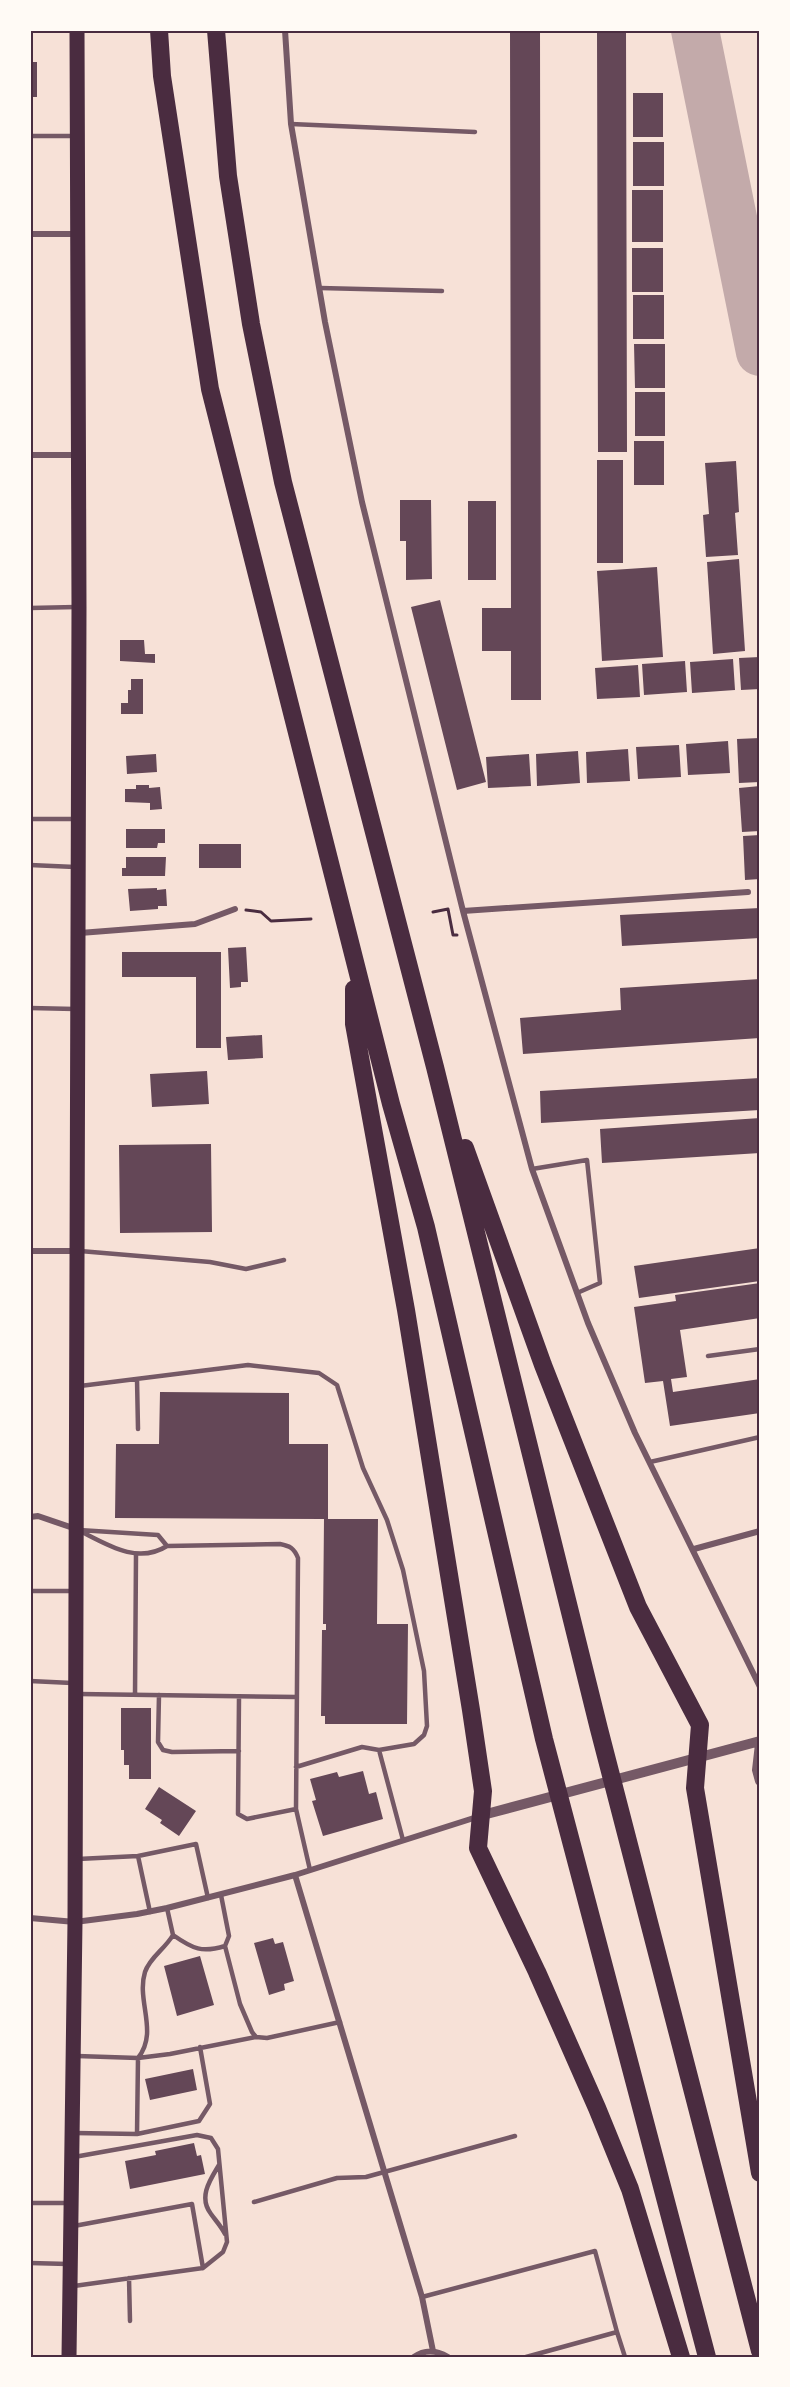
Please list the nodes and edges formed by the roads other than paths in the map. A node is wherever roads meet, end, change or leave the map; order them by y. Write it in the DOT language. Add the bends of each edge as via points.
graph roads {
  1 [pos="77,30"];
  2 [pos="159,30"];
  3 [pos="216,30"];
  4 [pos="285,30"];
  5 [pos="291,124"];
  6 [pos="475,132"];
  7 [pos="30,136"];
  8 [pos="78,136"];
  9 [pos="30,234"];
  10 [pos="76,234"];
  11 [pos="320,288"];
  12 [pos="442,291"];
  13 [pos="30,455"];
  14 [pos="77,455"];
  15 [pos="79,607"];
  16 [pos="30,608"];
  17 [pos="30,819"];
  18 [pos="78,819"];
  19 [pos="30,866"];
  20 [pos="78,867"];
  21 [pos="748,892"];
  22 [pos="235,909"];
  23 [pos="463,911"];
  24 [pos="77,933"];
  25 [pos="354,963"];
  26 [pos="30,1008"];
  27 [pos="78,1009"];
  28 [pos="435,1067"];
  29 [pos="532,1169"];
  30 [pos="30,1251"];
  31 [pos="77,1251"];
  32 [pos="284,1260"];
  33 [pos="577,1293"];
  34 [pos="760,1349"];
  35 [pos="708,1356"];
  36 [pos="137,1379"];
  37 [pos="76,1386"];
  38 [pos="138,1429"];
  39 [pos="760,1437"];
  40 [pos="650,1461"];
  41 [pos="30,1517"];
  42 [pos="76,1529"];
  43 [pos="760,1531"];
  44 [pos="167,1546"];
  45 [pos="694,1549"];
  46 [pos="136,1554"];
  47 [pos="30,1591"];
  48 [pos="76,1591"];
  49 [pos="30,1681"];
  50 [pos="760,1687"];
  51 [pos="76,1689"];
  52 [pos="135,1695"];
  53 [pos="159,1695"];
  54 [pos="239,1697"];
  55 [pos="297,1697"];
  56 [pos="760,1742"];
  57 [pos="379,1750"];
  58 [pos="239,1751"];
  59 [pos="696,1759"];
  60 [pos="296,1767"];
  61 [pos="760,1781"];
  62 [pos="296,1809"];
  63 [pos="479,1816"];
  64 [pos="403,1840"];
  65 [pos="138,1856"];
  66 [pos="75,1859"];
  67 [pos="310,1870"];
  68 [pos="295,1875"];
  69 [pos="221,1895"];
  70 [pos="208,1898"];
  71 [pos="167,1908"];
  72 [pos="150,1912"];
  73 [pos="30,1918"];
  74 [pos="75,1922"];
  75 [pos="173,1935"];
  76 [pos="225,1946"];
  77 [pos="340,2022"];
  78 [pos="256,2037"];
  79 [pos="200,2047"];
  80 [pos="73,2056"];
  81 [pos="138,2058"];
  82 [pos="71,2133"];
  83 [pos="137,2134"];
  84 [pos="515,2136"];
  85 [pos="71,2158"];
  86 [pos="220,2163"];
  87 [pos="384,2170"];
  88 [pos="760,2173"];
  89 [pos="254,2202"];
  90 [pos="30,2203"];
  91 [pos="71,2203"];
  92 [pos="71,2226"];
  93 [pos="226,2236"];
  94 [pos="30,2263"];
  95 [pos="71,2264"];
  96 [pos="204,2268"];
  97 [pos="129,2278"];
  98 [pos="71,2287"];
  99 [pos="422,2297"];
  100 [pos="130,2321"];
  101 [pos="617,2332"];
  102 [pos="434,2351"];
  103 [pos="760,2351"];
  104 [pos="69,2357"];
  105 [pos="414,2357"];
  106 [pos="448,2357"];
  107 [pos="526,2357"];
  108 [pos="626,2357"];
  109 [pos="681,2357"];
  110 [pos="707,2357"];
  1 -- 8 [label="main road"];
  2 -- 25 [label="highway" via="162,76 210,388"];
  3 -- 28 [label="highway" via="228,176 251,324 283,482"];
  4 -- 5 [label="street"];
  5 -- 6 [label="lane"];
  5 -- 11 [label="street"];
  7 -- 8 [label="lane"];
  8 -- 10 [label="main road"];
  9 -- 10 [label="street"];
  10 -- 14 [label="main road"];
  11 -- 12 [label="lane"];
  11 -- 23 [label="street" via="362,502"];
  13 -- 14 [label="street"];
  14 -- 15 [label="main road"];
  15 -- 16 [label="lane"];
  15 -- 18 [label="main road"];
  17 -- 18 [label="lane"];
  18 -- 20 [label="main road"];
  19 -- 20 [label="lane"];
  20 -- 24 [label="main road"];
  21 -- 23 [label="street"];
  22 -- 24 [label="street" via="195,924"];
  23 -- 29 [label="street"];
  24 -- 27 [label="main road"];
  25 -- 63 [label="highway" via="354,1024 406,1310 471,1710 483,1791"];
  25 -- 110 [label="highway" via="426,1227 544,1739"];
  26 -- 27 [label="lane"];
  27 -- 31 [label="main road"];
  28 -- 59 [label="highway" via="543,1365 638,1607 700,1725"];
  28 -- 103 [label="highway" via="599,1729"];
  29 -- 33 [label="street"];
  29 -- 33 [label="lane" via="587,1160 600,1283"];
  30 -- 31 [label="street"];
  31 -- 32 [label="lane" via="210,1262 246,1269"];
  31 -- 37 [label="main road"];
  33 -- 40 [label="street"];
  34 -- 35 [label="lane"];
  36 -- 37 [label="lane"];
  36 -- 38 [label="lane"];
  36 -- 57 [label="lane" via="248,1365 319,1373 337,1385 363,1468 387,1520 403,1570 424,1671 424,1735 414,1744"];
  37 -- 42 [label="main road"];
  39 -- 40 [label="lane"];
  40 -- 45 [label="street"];
  41 -- 42 [label="street"];
  42 -- 44 [label="lane" via="158,1535"];
  42 -- 46 [label="lane" via="124,1553"];
  42 -- 48 [label="main road"];
  43 -- 45 [label="street"];
  44 -- 46 [label="lane" via="157,1553"];
  44 -- 55 [label="lane" via="280,1544 295,1551"];
  45 -- 50 [label="street"];
  46 -- 52 [label="lane"];
  47 -- 48 [label="lane"];
  48 -- 51 [label="main road"];
  49 -- 51 [label="lane"];
  51 -- 52 [label="lane"];
  51 -- 66 [label="main road"];
  52 -- 53 [label="lane"];
  53 -- 54 [label="lane"];
  53 -- 58 [label="lane" via="158,1742 163,1750"];
  54 -- 55 [label="lane"];
  54 -- 58 [label="lane"];
  55 -- 60 [label="lane"];
  56 -- 59 [label="street"];
  56 -- 61 [label="street"];
  57 -- 60 [label="lane" via="363,1747"];
  57 -- 64 [label="lane"];
  58 -- 62 [label="lane" via="238,1814 248,1820"];
  59 -- 63 [label="street"];
  59 -- 88 [label="highway" via="695,1788"];
  60 -- 62 [label="lane"];
  62 -- 67 [label="lane"];
  63 -- 64 [label="street"];
  63 -- 109 [label="highway" via="478,1848 537,1972 630,2189"];
  64 -- 67 [label="street"];
  65 -- 66 [label="lane"];
  65 -- 70 [label="lane" via="195,1844"];
  65 -- 72 [label="lane"];
  66 -- 74 [label="main road"];
  67 -- 68 [label="street"];
  68 -- 69 [label="street"];
  68 -- 77 [label="street"];
  69 -- 70 [label="street"];
  69 -- 76 [label="lane" via="229,1936"];
  70 -- 71 [label="street"];
  71 -- 72 [label="street"];
  71 -- 75 [label="lane"];
  72 -- 74 [label="street"];
  73 -- 74 [label="street"];
  74 -- 80 [label="main road"];
  75 -- 76 [label="lane" via="184,1944 205,1951"];
  75 -- 81 [label="lane" via="145,1971 143,2002 148,2034"];
  76 -- 78 [label="lane" via="240,2004"];
  77 -- 78 [label="lane"];
  77 -- 87 [label="street"];
  78 -- 79 [label="lane"];
  79 -- 81 [label="lane"];
  79 -- 83 [label="lane" via="210,2104 199,2121"];
  80 -- 81 [label="lane"];
  80 -- 82 [label="main road"];
  81 -- 83 [label="lane"];
  82 -- 83 [label="lane"];
  82 -- 85 [label="main road"];
  84 -- 87 [label="lane"];
  85 -- 86 [label="lane" via="201,2134 215,2144"];
  85 -- 91 [label="main road"];
  86 -- 93 [label="lane"];
  86 -- 93 [label="lane" via="205,2197 209,2211"];
  87 -- 89 [label="lane" via="366,2177 337,2178"];
  87 -- 99 [label="street"];
  90 -- 91 [label="lane"];
  91 -- 92 [label="main road"];
  92 -- 95 [label="main road"];
  92 -- 96 [label="lane" via="192,2205"];
  93 -- 96 [label="lane" via="223,2252"];
  94 -- 95 [label="lane"];
  95 -- 98 [label="main road"];
  96 -- 97 [label="lane"];
  97 -- 98 [label="lane"];
  97 -- 100 [label="lane"];
  98 -- 104 [label="main road"];
  99 -- 101 [label="lane" via="595,2251"];
  99 -- 102 [label="street"];
  101 -- 107 [label="lane"];
  101 -- 108 [label="lane"];
  102 -- 105 [label="street"];
  102 -- 106 [label="street"];
}
